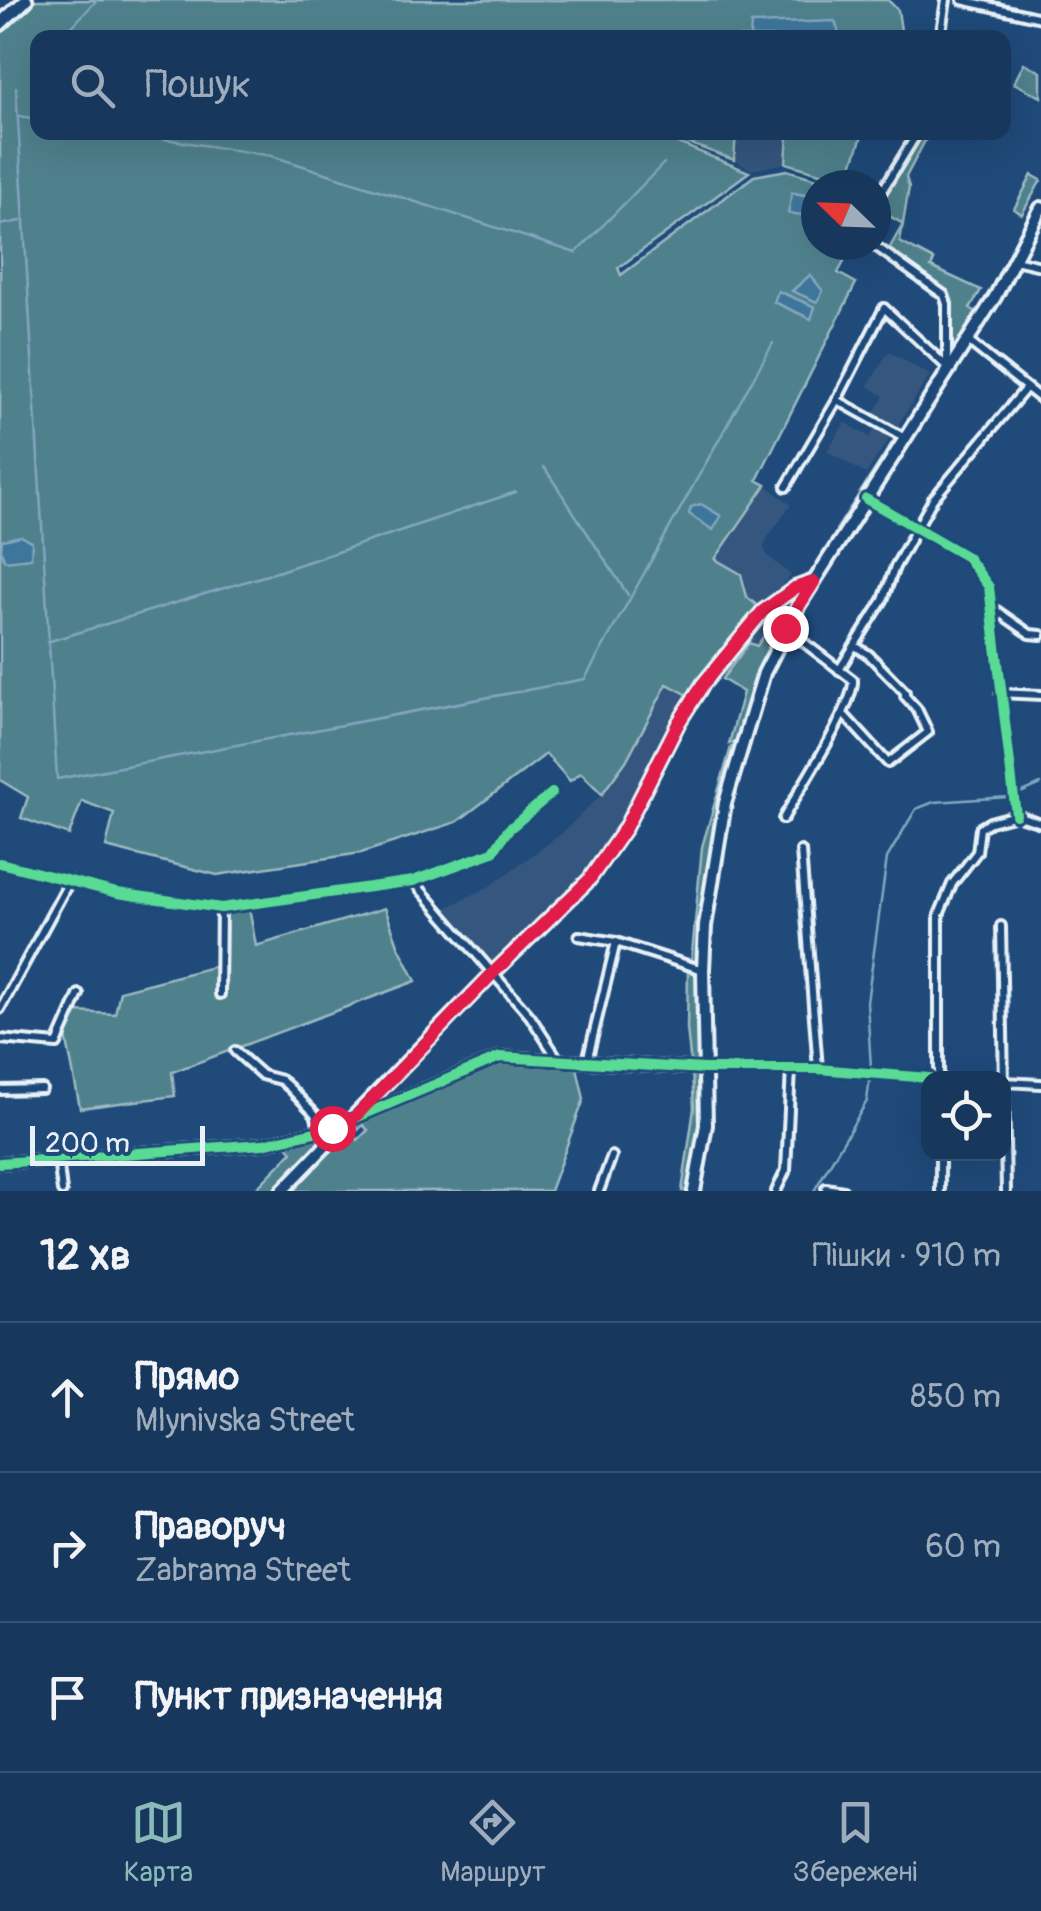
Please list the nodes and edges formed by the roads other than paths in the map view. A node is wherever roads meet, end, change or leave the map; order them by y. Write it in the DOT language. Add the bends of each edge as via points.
graph roads {
  1 [pos="26,0"];
  2 [pos="946,0"];
  3 [pos="962,0"];
  4 [pos="1041,18"];
  5 [pos="0,24"];
  6 [pos="941,30"];
  7 [pos="913,140"];
  8 [pos="891,176"];
  9 [pos="1041,208"];
  10 [pos="891,257"];
  11 [pos="1013,259"];
  12 [pos="1041,266"];
  13 [pos="967,340"];
  14 [pos="947,366"];
  15 [pos="1026,388"];
  16 [pos="1041,399"];
  17 [pos="837,400"];
  18 [pos="905,438"];
  19 [pos="786,488"];
  20 [pos="866,499"];
  21 [pos="916,526"];
  22 [pos="814,582"];
  23 [pos="994,608"];
  24 [pos="785,628"];
  25 [pos="1041,635"];
  26 [pos="855,646"];
  27 [pos="839,670"];
  28 [pos="1000,694"];
  29 [pos="1041,695"];
  30 [pos="844,714"];
  31 [pos="552,793"];
  32 [pos="1016,814"];
  33 [pos="783,819"];
  34 [pos="1041,823"];
  35 [pos="801,851"];
  36 [pos="0,862"];
  37 [pos="70,880"];
  38 [pos="413,881"];
  39 [pos="221,908"];
  40 [pos="1001,926"];
  41 [pos="579,936"];
  42 [pos="616,942"];
  43 [pos="702,970"];
  44 [pos="494,972"];
  45 [pos="79,994"];
  46 [pos="220,994"];
  47 [pos="0,1009"];
  48 [pos="0,1039"];
  49 [pos="235,1051"];
  50 [pos="558,1059"];
  51 [pos="587,1061"];
  52 [pos="818,1068"];
  53 [pos="704,1069"];
  54 [pos="791,1069"];
  55 [pos="939,1071"];
  56 [pos="1004,1071"];
  57 [pos="921,1077"];
  58 [pos="1011,1082"];
  59 [pos="1041,1084"];
  60 [pos="42,1089"];
  61 [pos="0,1090"];
  62 [pos="353,1119"];
  63 [pos="320,1131"];
  64 [pos="612,1156"];
  65 [pos="58,1159"];
  66 [pos="940,1161"];
  67 [pos="1005,1161"];
  68 [pos="0,1163"];
  69 [pos="826,1188"];
  70 [pos="62,1191"];
  71 [pos="282,1191"];
  72 [pos="599,1191"];
  73 [pos="694,1191"];
  74 [pos="776,1191"];
  75 [pos="843,1191"];
  76 [pos="940,1191"];
  77 [pos="1006,1191"];
  1 -- 5 [label="highway"];
  2 -- 6 [label="street"];
  3 -- 4 [label="street"];
  7 -- 8 [label="street"];
  9 -- 11 [label="main road"];
  10 -- 14 [label="street" via="944,295"];
  11 -- 12 [label="street"];
  11 -- 13 [label="main road"];
  13 -- 14 [label="main road"];
  13 -- 15 [label="street"];
  14 -- 17 [label="street" via="884,308"];
  14 -- 18 [label="main road"];
  15 -- 16 [label="street"];
  15 -- 21 [label="street"];
  17 -- 18 [label="street"];
  17 -- 19 [label="street"];
  18 -- 20 [label="main road"];
  20 -- 21 [label="street"];
  20 -- 22 [label="main road"];
  21 -- 23 [label="street" via="967,558 989,587"];
  21 -- 26 [label="street"];
  22 -- 24 [label="main road"];
  22 -- 44 [label="main road" via="784,594 732,648 679,722 625,828 589,880"];
  23 -- 25 [label="street"];
  23 -- 28 [label="street"];
  24 -- 27 [label="street"];
  24 -- 43 [label="main road" via="764,673 725,803"];
  26 -- 27 [label="street"];
  26 -- 30 [label="street" via="905,692 928,732 888,762"];
  27 -- 30 [label="street" via="854,680"];
  28 -- 29 [label="street"];
  28 -- 32 [label="street"];
  30 -- 33 [label="street"];
  31 -- 38 [label="street" via="492,852"];
  32 -- 34 [label="street"];
  32 -- 55 [label="street" via="980,828 977,852 939,914"];
  35 -- 52 [label="street"];
  36 -- 37 [label="street"];
  37 -- 39 [label="street"];
  37 -- 47 [label="street"];
  38 -- 39 [label="street"];
  38 -- 44 [label="street"];
  39 -- 46 [label="street"];
  40 -- 56 [label="street"];
  41 -- 42 [label="street"];
  42 -- 43 [label="street"];
  42 -- 51 [label="street"];
  43 -- 53 [label="main road"];
  44 -- 50 [label="street"];
  44 -- 62 [label="main road"];
  45 -- 48 [label="street" via="57,1044"];
  49 -- 63 [label="street" via="290,1088 315,1114"];
  50 -- 51 [label="street"];
  50 -- 62 [label="street" via="500,1057"];
  51 -- 53 [label="street"];
  52 -- 54 [label="street"];
  52 -- 57 [label="street"];
  53 -- 54 [label="street"];
  53 -- 73 [label="main road" via="706,1125"];
  54 -- 74 [label="street" via="786,1170"];
  58 -- 59 [label="street"];
  60 -- 61 [label="street"];
  62 -- 63 [label="street"];
  62 -- 71 [label="main road"];
  63 -- 65 [label="street" via="263,1144"];
  64 -- 72 [label="street"];
  65 -- 68 [label="street"];
  65 -- 70 [label="street"];
  66 -- 76 [label="street"];
  67 -- 77 [label="street"];
  69 -- 75 [label="street"];
}
